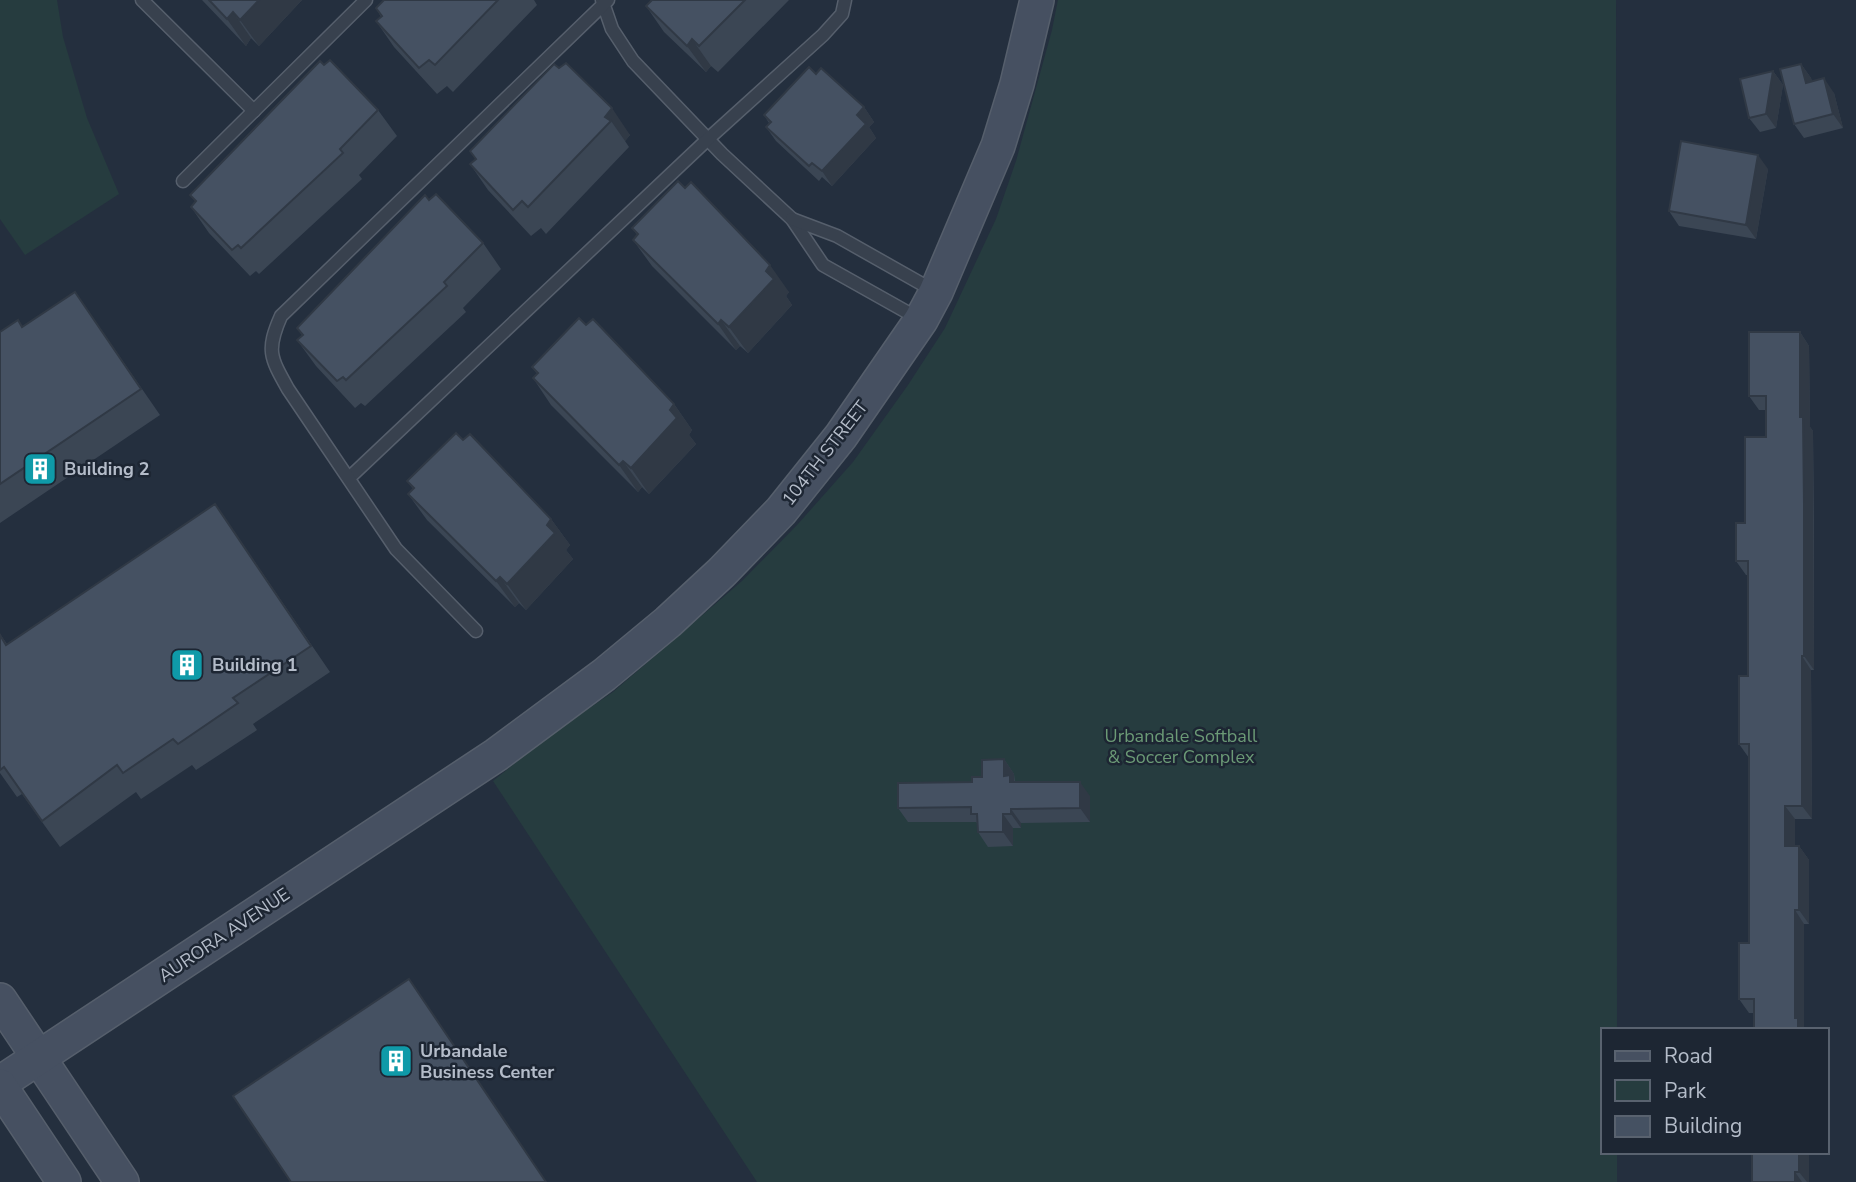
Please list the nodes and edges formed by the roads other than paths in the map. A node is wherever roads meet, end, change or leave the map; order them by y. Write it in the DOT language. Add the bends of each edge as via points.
graph roads {
  1 [pos="142,0"];
  2 [pos="366,0"];
  3 [pos="845,0"];
  4 [pos="1037,0"];
  5 [pos="605,1"];
  6 [pos="254,111"];
  7 [pos="708,139"];
  8 [pos="183,181"];
  9 [pos="792,219"];
  10 [pos="929,306"];
  11 [pos="349,478"];
  12 [pos="476,631"];
  13 [pos="448,787"];
  14 [pos="0,1000"];
  15 [pos="40,1058"];
  16 [pos="0,1084"];
  17 [pos="64,1182"];
  18 [pos="122,1182"];
  1 -- 6 [label="lane"];
  2 -- 6 [label="lane"];
  3 -- 7 [label="lane" via="842,14 823,34"];
  4 -- 10 [label="street, 104TH STREET" via="998,146"];
  5 -- 7 [label="lane" via="612,29 633,61"];
  5 -- 11 [label="lane" via="281,316 271,340 275,366"];
  6 -- 8 [label="lane"];
  7 -- 9 [label="lane"];
  7 -- 11 [label="lane"];
  9 -- 10 [label="lane" via="836,236"];
  9 -- 10 [label="lane" via="823,265"];
  10 -- 13 [label="street, 104TH STREET" via="841,436 781,511 722,572 604,675"];
  11 -- 12 [label="lane" via="396,549"];
  13 -- 15 [label="street, AURORA AVENUE"];
  14 -- 15 [label="street"];
  15 -- 16 [label="street, AURORA AVENUE"];
  15 -- 18 [label="street"];
  16 -- 17 [label="street"];
}
